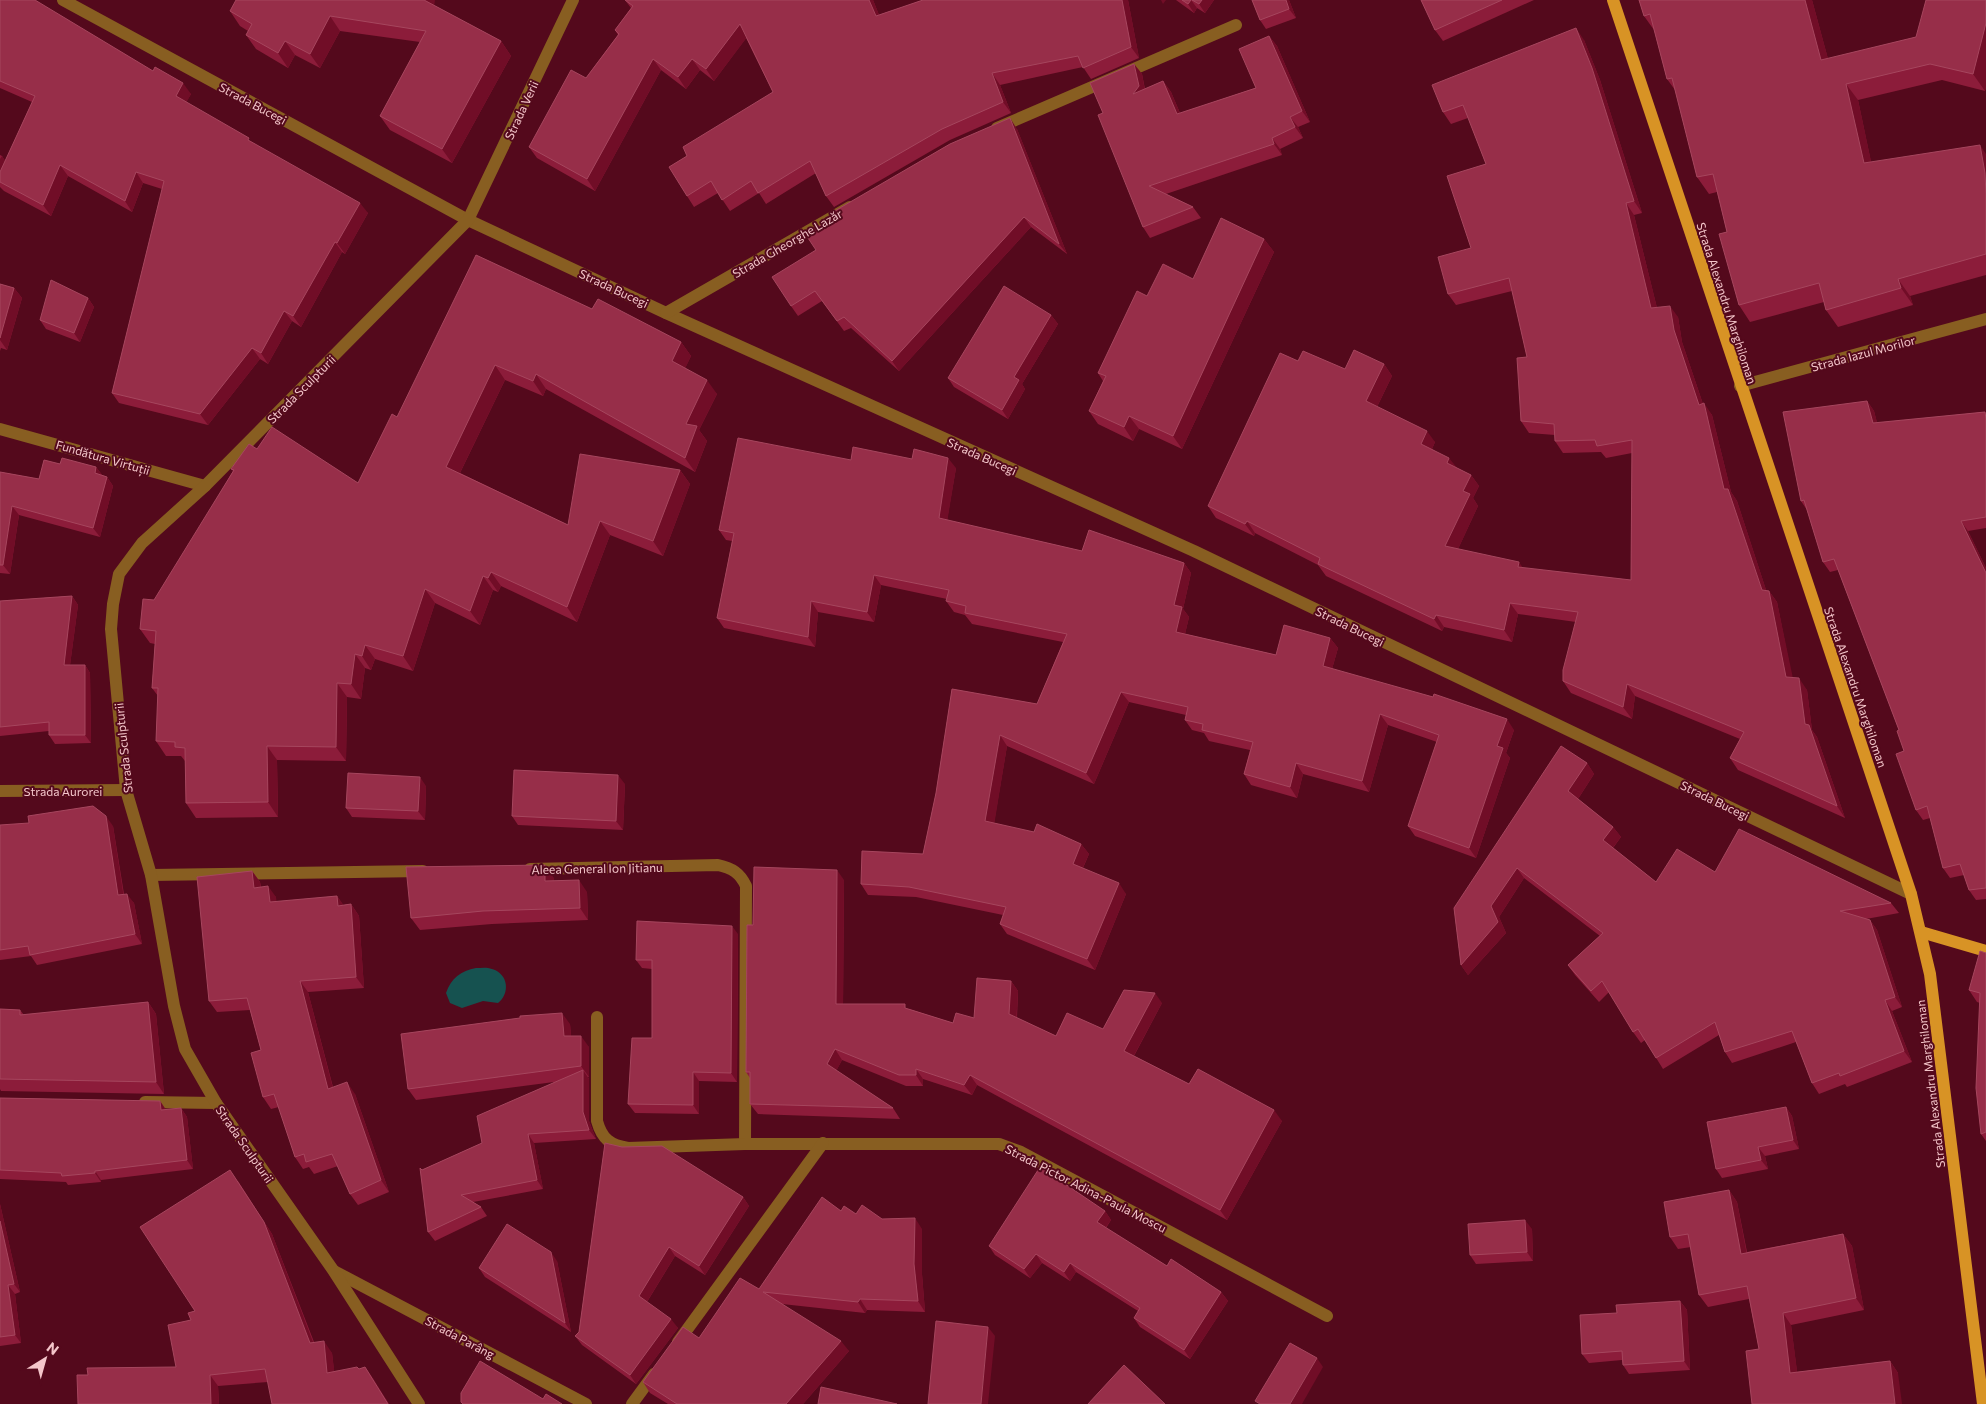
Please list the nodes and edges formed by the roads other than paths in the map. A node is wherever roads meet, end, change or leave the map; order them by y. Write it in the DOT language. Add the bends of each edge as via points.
graph roads {
  1 [pos="62,0"];
  2 [pos="573,0"];
  3 [pos="1613,0"];
  4 [pos="1236,25"];
  5 [pos="989,131"];
  6 [pos="861,201"];
  7 [pos="468,220"];
  8 [pos="666,313"];
  9 [pos="1986,319"];
  10 [pos="1740,386"];
  11 [pos="0,429"];
  12 [pos="205,486"];
  13 [pos="126,790"];
  14 [pos="0,791"];
  15 [pos="519,869"];
  16 [pos="439,870"];
  17 [pos="150,875"];
  18 [pos="1911,894"];
  19 [pos="1921,932"];
  20 [pos="1986,952"];
  21 [pos="597,1017"];
  22 [pos="128,1101"];
  23 [pos="216,1103"];
  24 [pos="823,1143"];
  25 [pos="745,1144"];
  26 [pos="333,1270"];
  27 [pos="1327,1316"];
  28 [pos="672,1349"];
  29 [pos="661,1364"];
  30 [pos="419,1404"];
  31 [pos="586,1404"];
  32 [pos="632,1404"];
  33 [pos="1983,1404"];
  1 -- 7 [label="street, Strada Bucegi"];
  2 -- 7 [label="street, Strada Verii"];
  3 -- 10 [label="main road, Strada Alexandru Marghiloman"];
  4 -- 5 [label="street"];
  6 -- 8 [label="street, Strada Gheorghe Lazăr"];
  7 -- 8 [label="street, Strada Bucegi"];
  7 -- 12 [label="street, Strada Sculpturii"];
  8 -- 18 [label="street, Strada Bucegi" via="1194,551"];
  9 -- 10 [label="street, Strada Iazul Morilor"];
  10 -- 18 [label="main road, Strada Alexandru Marghiloman"];
  11 -- 12 [label="street, Fundătura Virtuții"];
  12 -- 13 [label="street, Strada Sculpturii" via="142,543 119,574 112,604 111,629"];
  13 -- 14 [label="street, Strada Aurorei"];
  13 -- 17 [label="street, Strada Sculpturii"];
  15 -- 25 [label="street, Aleea General Ion Jitianu" via="718,866 727,867 741,876 746,886"];
  16 -- 17 [label="street"];
  17 -- 23 [label="street, Strada Sculpturii" via="185,1049"];
  18 -- 19 [label="main road, Strada Alexandru Marghiloman"];
  19 -- 20 [label="main road"];
  19 -- 33 [label="main road, Strada Alexandru Marghiloman" via="1930,974"];
  21 -- 25 [label="street, Strada Pictor Adina-Paula Moscu" via="597,1121 606,1141 628,1148"];
  22 -- 23 [label="street"];
  23 -- 26 [label="street, Strada Sculpturii"];
  24 -- 25 [label="street, Strada Pictor Adina-Paula Moscu"];
  24 -- 27 [label="street, Strada Pictor Adina-Paula Moscu" via="999,1144 1009,1147"];
  24 -- 28 [label="street"];
  26 -- 30 [label="street, Strada Sculpturii"];
  26 -- 31 [label="street, Strada Parâng"];
  29 -- 32 [label="street"];
}
